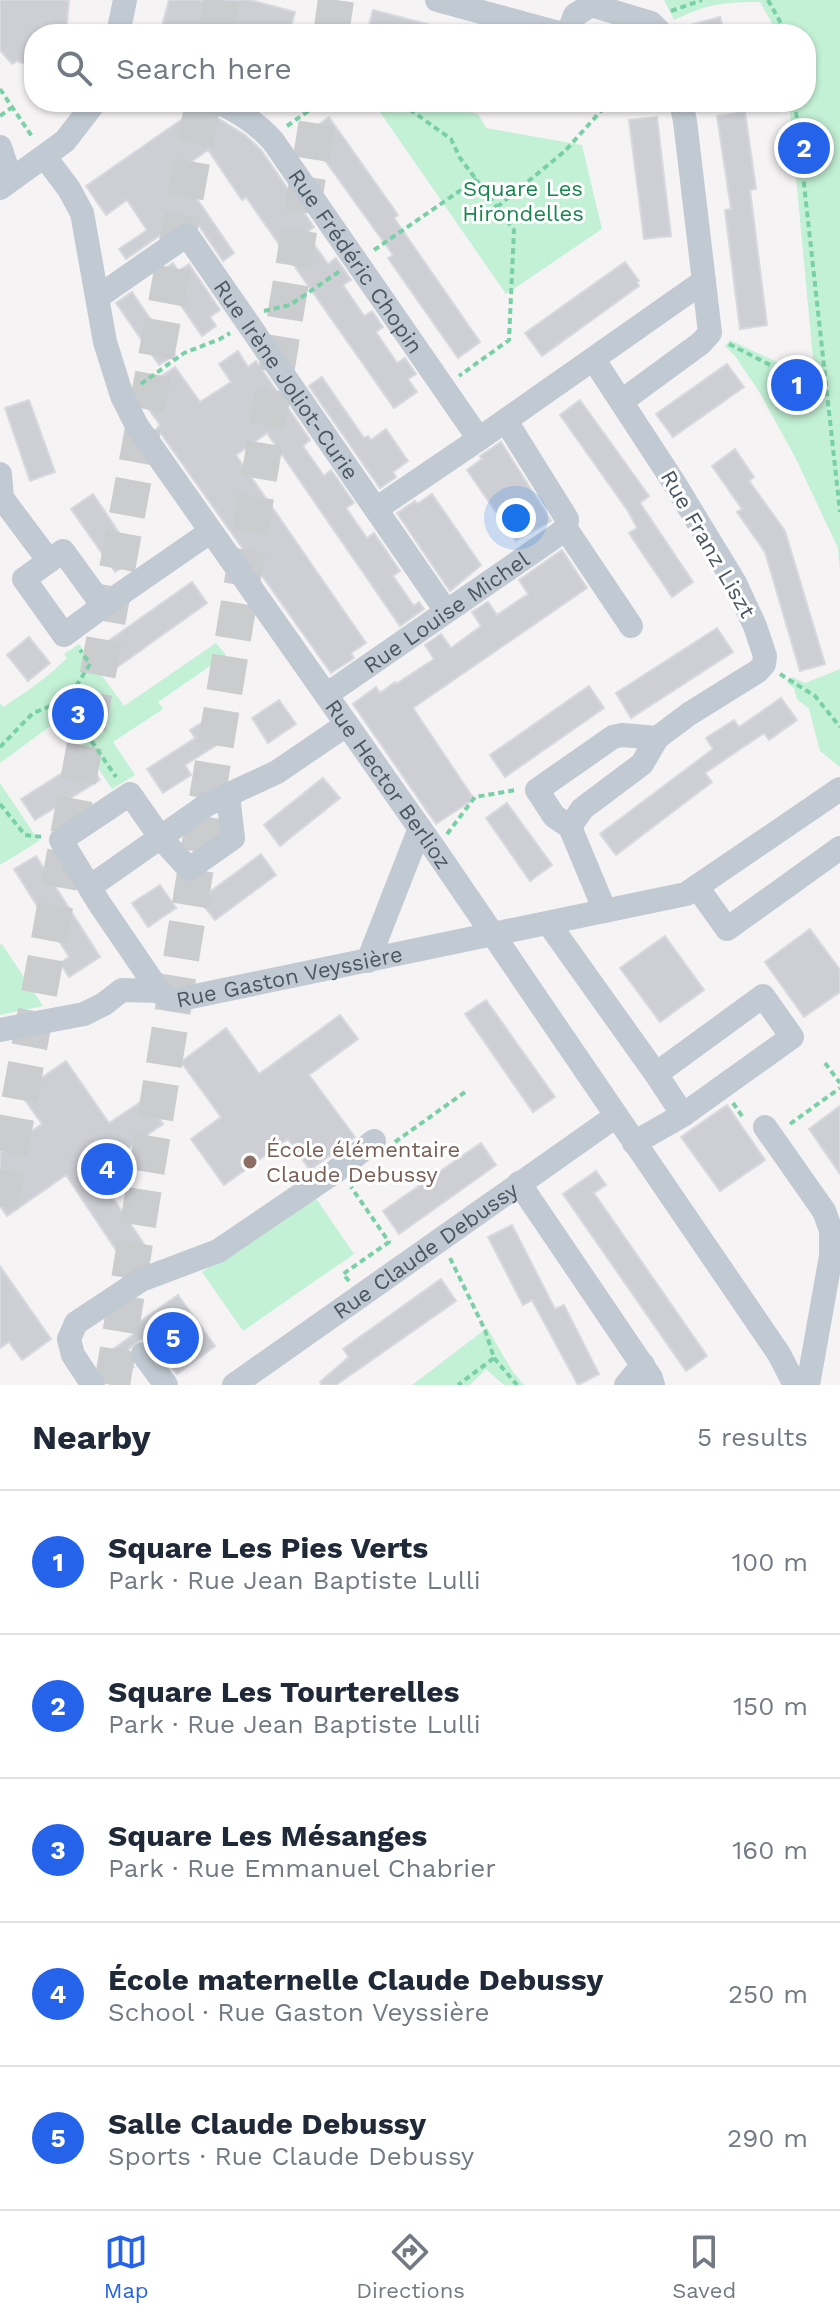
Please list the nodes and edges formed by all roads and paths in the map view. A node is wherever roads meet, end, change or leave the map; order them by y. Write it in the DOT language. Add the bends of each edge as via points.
graph roads {
  1 [pos="125,0"];
  2 [pos="437,0"];
  3 [pos="702,0"];
  4 [pos="768,0"];
  5 [pos="120,24"];
  6 [pos="528,24"];
  7 [pos="571,24"];
  8 [pos="642,24"];
  9 [pos="660,24"];
  10 [pos="781,24"];
  11 [pos="0,89"];
  12 [pos="12,107"];
  13 [pos="88,112"];
  14 [pos="236,112"];
  15 [pos="307,112"];
  16 [pos="412,112"];
  17 [pos="600,112"];
  18 [pos="683,112"];
  19 [pos="796,112"];
  20 [pos="0,116"];
  21 [pos="273,141"];
  22 [pos="45,157"];
  23 [pos="2,168"];
  24 [pos="477,179"];
  25 [pos="497,207"];
  26 [pos="357,260"];
  27 [pos="704,281"];
  28 [pos="98,297"];
  29 [pos="246,321"];
  30 [pos="710,333"];
  31 [pos="594,360"];
  32 [pos="443,388"];
  33 [pos="827,394"];
  34 [pos="122,396"];
  35 [pos="622,401"];
  36 [pos="506,421"];
  37 [pos="479,439"];
  38 [pos="1,490"];
  39 [pos="376,509"];
  40 [pos="840,512"];
  41 [pos="566,529"];
  42 [pos="210,532"];
  43 [pos="49,561"];
  44 [pos="103,606"];
  45 [pos="446,611"];
  46 [pos="631,626"];
  47 [pos="67,632"];
  48 [pos="764,664"];
  49 [pos="326,695"];
  50 [pos="70,696"];
  51 [pos="346,725"];
  52 [pos="840,727"];
  53 [pos="657,738"];
  54 [pos="0,747"];
  55 [pos="121,784"];
  56 [pos="840,789"];
  57 [pos="518,790"];
  58 [pos="228,796"];
  59 [pos="0,804"];
  60 [pos="570,827"];
  61 [pos="420,828"];
  62 [pos="160,837"];
  63 [pos="444,839"];
  64 [pos="61,840"];
  65 [pos="840,848"];
  66 [pos="91,886"];
  67 [pos="697,887"];
  68 [pos="605,911"];
  69 [pos="549,924"];
  70 [pos="494,935"];
  71 [pos="368,961"];
  72 [pos="159,991"];
  73 [pos="0,1030"];
  74 [pos="825,1063"];
  75 [pos="656,1074"];
  76 [pos="840,1086"];
  77 [pos="465,1092"];
  78 [pos="735,1105"];
  79 [pos="683,1115"];
  80 [pos="616,1116"];
  81 [pos="761,1129"];
  82 [pos="383,1142"];
  83 [pos="634,1143"];
  84 [pos="345,1178"];
  85 [pos="519,1183"];
  86 [pos="441,1239"];
  87 [pos="352,1286"];
  88 [pos="143,1354"];
  89 [pos="494,1358"];
  90 [pos="648,1375"];
  91 [pos="93,1385"];
  92 [pos="166,1385"];
  93 [pos="234,1385"];
  94 [pos="458,1385"];
  95 [pos="517,1385"];
  96 [pos="626,1385"];
  97 [pos="795,1385"];
  98 [pos="808,1385"];
  1 -- 5 [label="street"];
  2 -- 6 [label="street"];
  3 -- 9 [label="path" via="668,12"];
  4 -- 10 [label="path"];
  7 -- 8 [label="street" via="591,5"];
  11 -- 12 [label="path"];
  12 -- 20 [label="path"];
  12 -- 22 [label="path"];
  13 -- 22 [label="street"];
  14 -- 21 [label="street, Rue Frédéric Chopin"];
  15 -- 21 [label="path"];
  16 -- 24 [label="path" via="451,139"];
  17 -- 25 [label="path" via="565,151"];
  18 -- 27 [label="street"];
  19 -- 33 [label="path"];
  21 -- 26 [label="street, Rue Frédéric Chopin"];
  22 -- 23 [label="street"];
  22 -- 28 [label="street, Rue Hector Berlioz" via="82,213"];
  24 -- 25 [label="path"];
  24 -- 26 [label="path"];
  25 -- 32 [label="path" via="514,230 509,340"];
  26 -- 29 [label="path" via="290,305"];
  26 -- 32 [label="street, Rue Frédéric Chopin"];
  27 -- 30 [label="street"];
  27 -- 31 [label="street"];
  28 -- 29 [label="street, Rue Irène Joliot-Curie" via="187,235"];
  28 -- 34 [label="street, Rue Hector Berlioz"];
  29 -- 34 [label="path" via="220,339 184,353"];
  29 -- 39 [label="street, Rue Irène Joliot-Curie"];
  30 -- 33 [label="path"];
  30 -- 35 [label="street"];
  31 -- 35 [label="street, Rue Franz Liszt"];
  31 -- 36 [label="street"];
  32 -- 37 [label="street, Rue Frédéric Chopin"];
  33 -- 40 [label="path"];
  34 -- 42 [label="street, Rue Hector Berlioz"];
  35 -- 48 [label="street, Rue Franz Liszt" via="735,583 755,626"];
  36 -- 37 [label="street"];
  36 -- 41 [label="street" via="567,519"];
  37 -- 39 [label="street"];
  38 -- 43 [label="street"];
  39 -- 45 [label="street, Rue Irène Joliot-Curie"];
  41 -- 45 [label="street, Rue Louise Michel"];
  41 -- 46 [label="street"];
  42 -- 44 [label="street"];
  42 -- 49 [label="street, Rue Hector Berlioz"];
  43 -- 44 [label="street" via="63,551"];
  43 -- 47 [label="street" via="24,579 64,635"];
  44 -- 47 [label="street"];
  45 -- 49 [label="street, Rue Louise Michel"];
  47 -- 50 [label="path" via="90,664"];
  48 -- 52 [label="path" via="815,696"];
  48 -- 53 [label="street"];
  49 -- 51 [label="street, Rue Hector Berlioz"];
  50 -- 54 [label="path" via="33,713"];
  50 -- 55 [label="path" via="92,742"];
  51 -- 58 [label="street" via="277,772"];
  51 -- 61 [label="street, Rue Hector Berlioz"];
  53 -- 60 [label="street" via="642,764 582,809"];
  53 -- 60 [label="street" via="613,737 537,790 554,816"];
  56 -- 67 [label="street, Rue Gaston Veyssière"];
  57 -- 63 [label="path" via="475,797"];
  58 -- 62 [label="street"];
  58 -- 62 [label="street" via="233,838 189,869"];
  59 -- 64 [label="path" via="25,835"];
  60 -- 68 [label="street"];
  61 -- 70 [label="street, Rue Hector Berlioz"];
  61 -- 71 [label="street"];
  62 -- 64 [label="street" via="130,794"];
  62 -- 66 [label="street"];
  64 -- 66 [label="street"];
  65 -- 67 [label="street" via="727,929"];
  66 -- 72 [label="street"];
  67 -- 68 [label="street, Rue Gaston Veyssière"];
  68 -- 69 [label="street, Rue Gaston Veyssière"];
  69 -- 70 [label="street, Rue Gaston Veyssière"];
  69 -- 75 [label="street"];
  70 -- 71 [label="street, Rue Gaston Veyssière"];
  70 -- 80 [label="street, Rue Hector Berlioz"];
  71 -- 72 [label="street, Rue Gaston Veyssière" via="176,1000"];
  72 -- 73 [label="street, Rue Gaston Veyssière" via="122,990 84,1014"];
  74 -- 76 [label="path"];
  75 -- 79 [label="street"];
  75 -- 79 [label="street" via="763,996 792,1037"];
  76 -- 81 [label="path"];
  77 -- 82 [label="path"];
  78 -- 81 [label="path"];
  79 -- 83 [label="street"];
  80 -- 83 [label="street, Rue Hector Berlioz"];
  80 -- 85 [label="street, Rue Claude Debussy"];
  81 -- 98 [label="street" via="824,1211 831,1230"];
  82 -- 91 [label="street" via="218,1251 141,1280 76,1323 69,1339 73,1355"];
  83 -- 97 [label="street, Rue Hector Berlioz"];
  84 -- 87 [label="path" via="389,1242 343,1274"];
  85 -- 86 [label="street, Rue Claude Debussy"];
  85 -- 90 [label="street"];
  86 -- 89 [label="path"];
  86 -- 93 [label="street, Rue Claude Debussy"];
  88 -- 92 [label="street"];
  89 -- 94 [label="path"];
  89 -- 95 [label="path"];
  90 -- 96 [label="street"];
}
